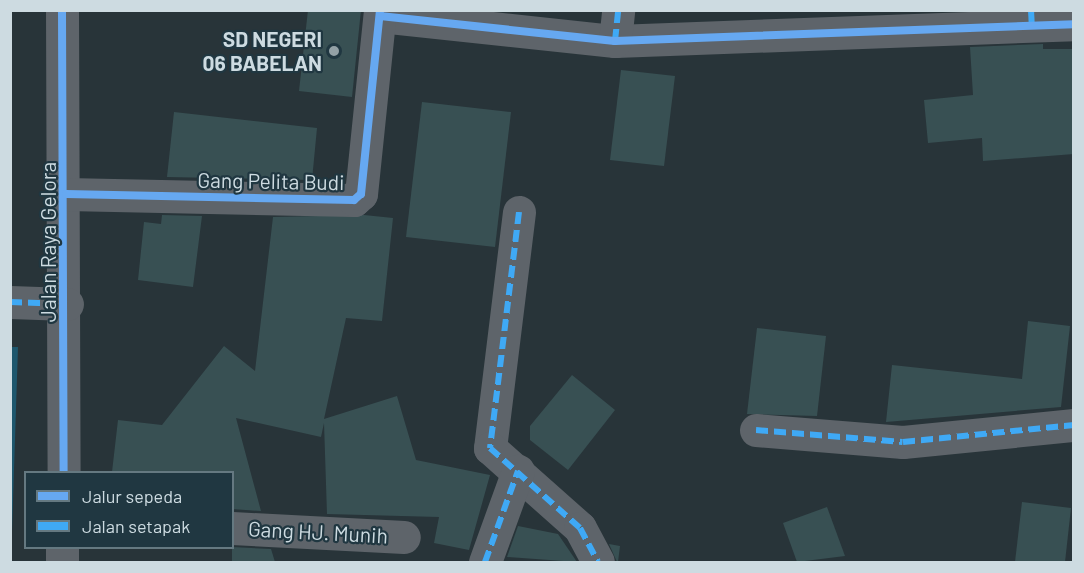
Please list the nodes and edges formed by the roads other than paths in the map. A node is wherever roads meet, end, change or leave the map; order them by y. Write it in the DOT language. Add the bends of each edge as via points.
graph roads {
  1 [pos="62,10"];
  2 [pos="380,13"];
  3 [pos="1032,19"];
  4 [pos="1074,24"];
  5 [pos="617,26"];
  6 [pos="66,194"];
  7 [pos="519,212"];
  8 [pos="10,302"];
  9 [pos="67,304"];
  10 [pos="1074,425"];
  11 [pos="756,430"];
  12 [pos="64,471"];
  13 [pos="518,471"];
  14 [pos="234,528"];
  15 [pos="404,537"];
  16 [pos="485,562"];
  17 [pos="598,562"];
  1 -- 6 [label="street, Jalan Raya Gelora"];
  2 -- 5 [label="street"];
  2 -- 6 [label="street, Gang Pelita Budi" via="360,194 354,200"];
  3 -- 4 [label="street"];
  3 -- 5 [label="street"];
  6 -- 9 [label="street, Jalan Raya Gelora"];
  7 -- 13 [label="street" via="490,448"];
  8 -- 9 [label="street"];
  9 -- 12 [label="street, Jalan Raya Gelora"];
  10 -- 11 [label="street" via="903,442"];
  13 -- 16 [label="street"];
  13 -- 17 [label="street" via="580,528"];
  14 -- 15 [label="street, Gang HJ. Munih"];
}
